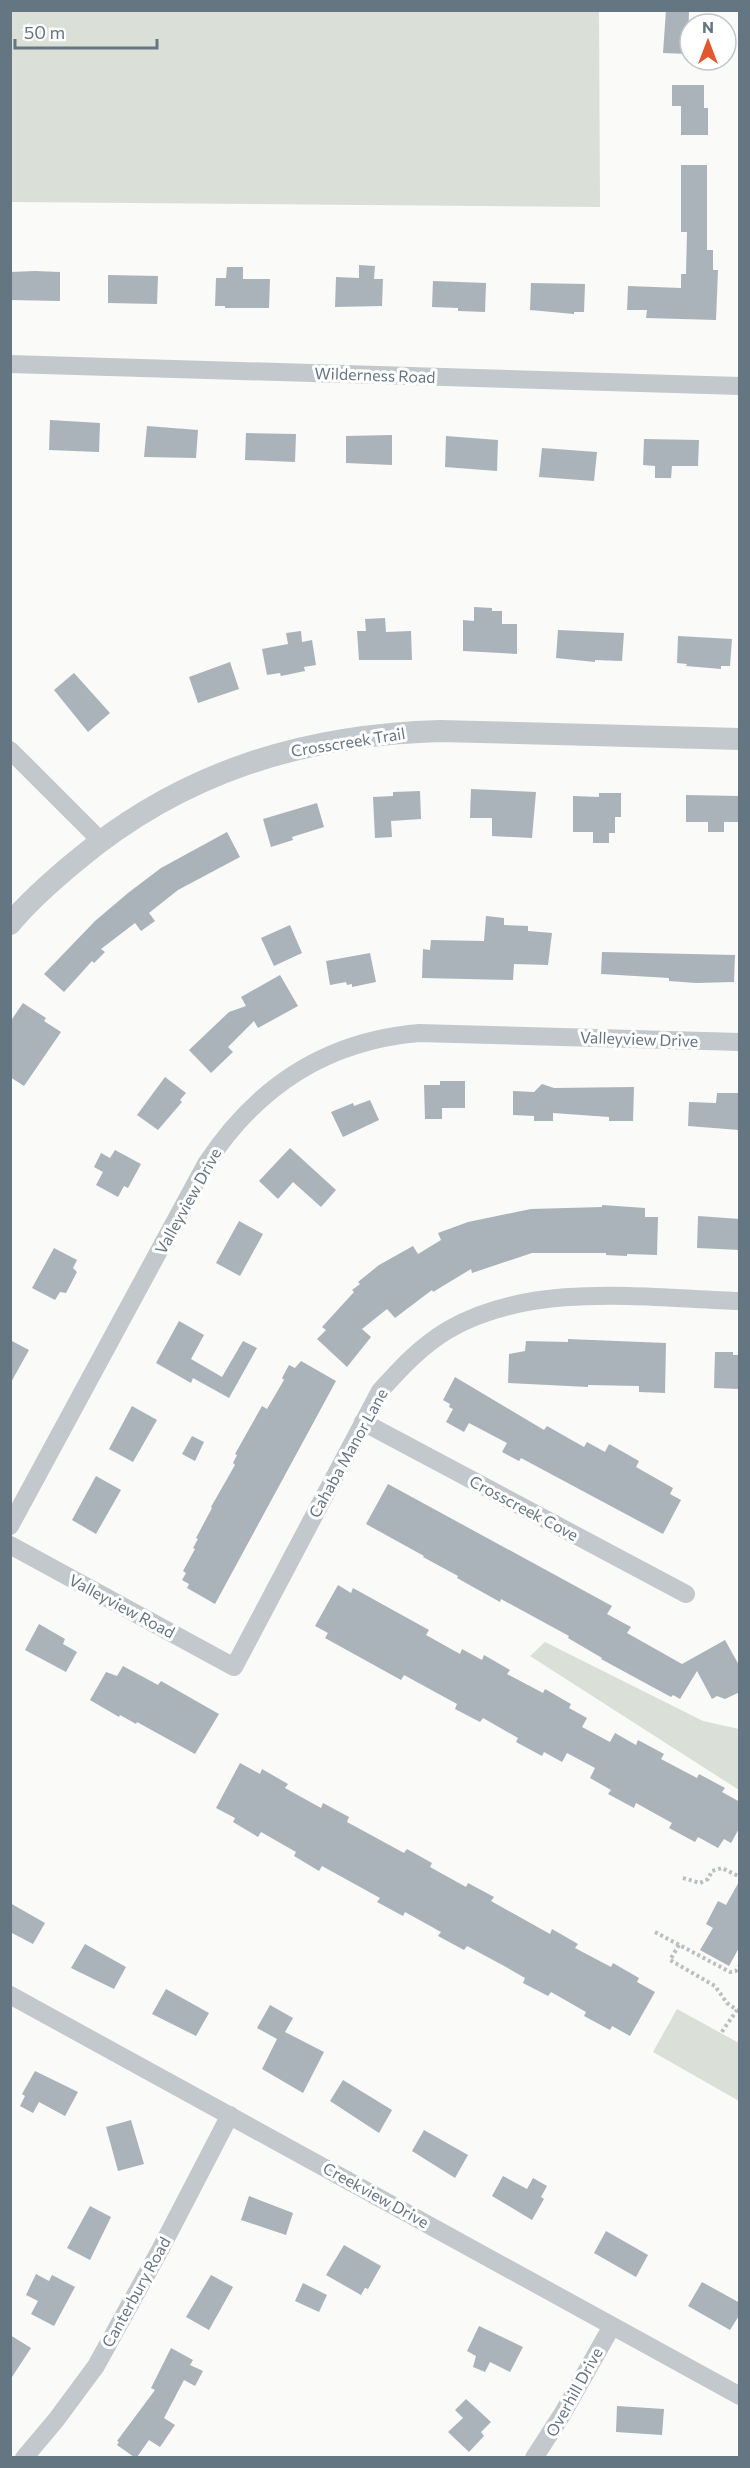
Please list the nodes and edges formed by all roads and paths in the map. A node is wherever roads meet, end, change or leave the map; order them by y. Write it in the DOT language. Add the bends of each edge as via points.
graph roads {
  1 [pos="10,364"];
  2 [pos="740,386"];
  3 [pos="740,739"];
  4 [pos="10,750"];
  5 [pos="101,841"];
  6 [pos="10,924"];
  7 [pos="740,1042"];
  8 [pos="740,1301"];
  9 [pos="363,1422"];
  10 [pos="10,1526"];
  11 [pos="10,1545"];
  12 [pos="686,1594"];
  13 [pos="234,1667"];
  14 [pos="740,1877"];
  15 [pos="683,1878"];
  16 [pos="655,1932"];
  17 [pos="679,1945"];
  18 [pos="740,1965"];
  19 [pos="10,1995"];
  20 [pos="721,2033"];
  21 [pos="230,2115"];
  22 [pos="612,2326"];
  23 [pos="740,2396"];
  24 [pos="24,2457"];
  25 [pos="534,2457"];
  1 -- 2 [label="street, Wilderness Road"];
  3 -- 5 [label="street, Crosscreek Trail" via="440,731 398,732 311,745 233,768 166,799"];
  4 -- 5 [label="street"];
  5 -- 6 [label="street, Crosscreek Trail" via="60,874"];
  7 -- 10 [label="street, Valleyview Drive" via="419,1033 388,1036 342,1049 290,1076 239,1121 206,1164"];
  8 -- 9 [label="street, Cahaba Manor Lane" via="567,1298 518,1303 484,1312 447,1330 413,1355 380,1391"];
  9 -- 12 [label="street, Crosscreek Cove"];
  9 -- 13 [label="street, Cahaba Manor Lane"];
  11 -- 13 [label="street, Valleyview Road"];
  14 -- 15 [label="path" via="722,1868 712,1871 700,1883"];
  16 -- 17 [label="path"];
  17 -- 18 [label="path" via="730,1972"];
  17 -- 20 [label="path" via="670,1960 715,1986 737,2010"];
  19 -- 21 [label="street, Creekview Drive"];
  21 -- 22 [label="street, Creekview Drive"];
  21 -- 24 [label="street, Canterbury Road" via="96,2366"];
  22 -- 23 [label="street, Creekview Drive"];
  22 -- 25 [label="street, Overhill Drive"];
}
